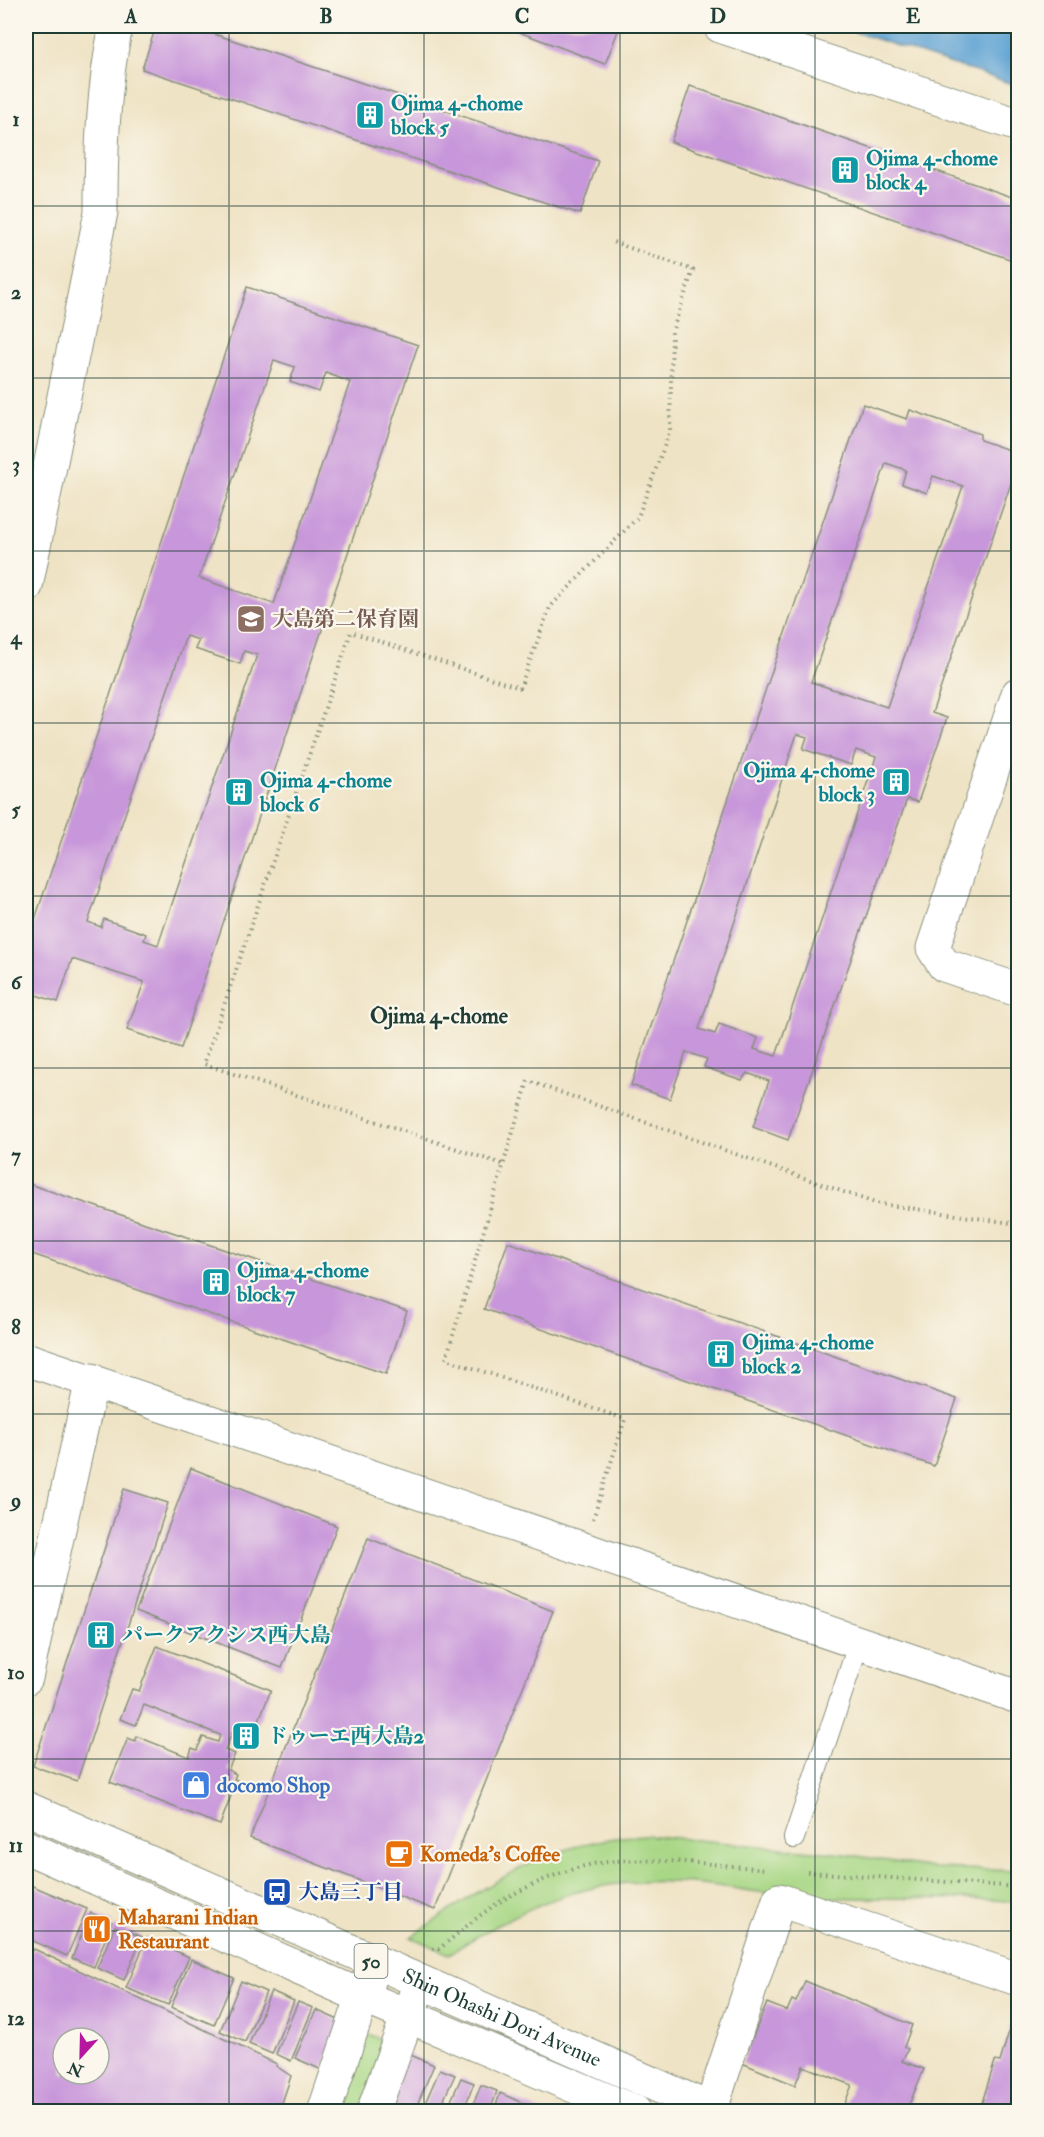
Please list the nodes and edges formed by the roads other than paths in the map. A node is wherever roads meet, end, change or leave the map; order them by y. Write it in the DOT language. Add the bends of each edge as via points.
graph roads {
  1 [pos="116,26"];
  2 [pos="720,26"];
  3 [pos="1018,125"];
  4 [pos="26,586"];
  5 [pos="1018,694"];
  6 [pos="1018,990"];
  7 [pos="26,1359"];
  8 [pos="92,1380"];
  9 [pos="859,1642"];
  10 [pos="26,1678"];
  11 [pos="1018,1697"];
  12 [pos="26,1808"];
  13 [pos="794,1838"];
  14 [pos="26,1847"];
  15 [pos="374,1963"];
  16 [pos="1018,1979"];
  17 [pos="420,1982"];
  18 [pos="361,1996"];
  19 [pos="406,2015"];
  20 [pos="714,2110"];
  21 [pos="324,2112"];
  22 [pos="373,2112"];
  23 [pos="635,2112"];
  1 -- 4 [label="street" via="108,65 101,212"];
  2 -- 3 [label="street"];
  5 -- 6 [label="street" via="933,948 944,965"];
  7 -- 8 [label="street"];
  8 -- 9 [label="street"];
  8 -- 10 [label="street"];
  9 -- 11 [label="street"];
  9 -- 13 [label="lane"];
  12 -- 15 [label="street, Shin Ohashi Dori Avenue / 50"];
  14 -- 18 [label="street, Shin Ohashi Dori Avenue / 50"];
  15 -- 17 [label="street, Shin Ohashi Dori Avenue / 50"];
  15 -- 18 [label="street"];
  16 -- 20 [label="street" via="779,1900"];
  17 -- 19 [label="street"];
  17 -- 20 [label="street, Shin Ohashi Dori Avenue / 50"];
  18 -- 19 [label="street, Shin Ohashi Dori Avenue / 50"];
  18 -- 21 [label="street"];
  19 -- 22 [label="street"];
  19 -- 23 [label="street, Shin Ohashi Dori Avenue / 50"];
}
